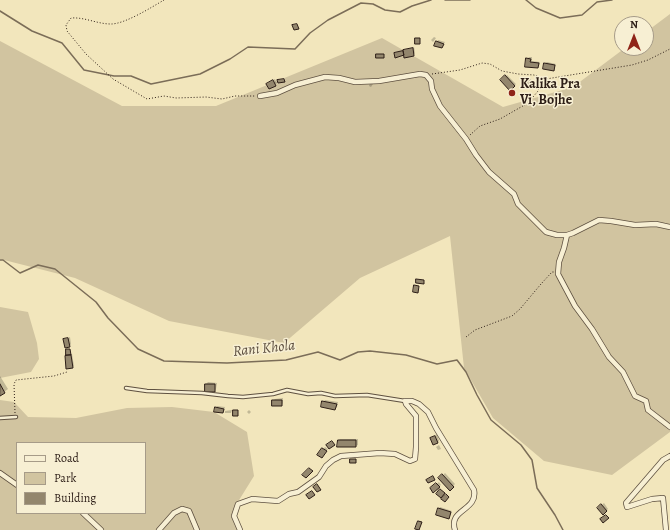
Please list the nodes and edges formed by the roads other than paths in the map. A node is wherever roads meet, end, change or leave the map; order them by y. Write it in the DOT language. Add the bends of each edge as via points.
graph roads {
  1 [pos="260,96"];
  2 [pos="670,227"];
  3 [pos="567,235"];
  4 [pos="126,388"];
  5 [pos="405,401"];
  6 [pos="16,417"];
  7 [pos="0,418"];
  8 [pos="670,427"];
  9 [pos="670,456"];
  10 [pos="0,473"];
  11 [pos="16,484"];
  12 [pos="84,514"];
  13 [pos="101,530"];
  14 [pos="159,530"];
  15 [pos="196,530"];
  16 [pos="240,530"];
  17 [pos="455,530"];
  18 [pos="666,530"];
  1 -- 3 [label="street" via="325,77 355,82 426,75 431,81 440,106 489,172 514,194 518,204 546,232"];
  2 -- 3 [label="street" via="599,220"];
  3 -- 8 [label="street" via="558,274 575,306 609,357 623,372 635,396 646,401 648,410"];
  4 -- 5 [label="lane" via="243,397 287,390 335,396 367,395"];
  5 -- 16 [label="street" via="416,416 415,459 410,461 395,454 380,453 341,456 333,460 319,477 298,492 278,501 252,499 238,504 234,516"];
  5 -- 17 [label="street" via="419,404 428,412 474,490 474,500 454,518"];
  6 -- 7 [label="lane"];
  9 -- 18 [label="street" via="663,460 626,503 627,507 663,498"];
  10 -- 11 [label="street"];
  12 -- 13 [label="street"];
  14 -- 15 [label="street" via="174,513 182,510 189,511"];
}
